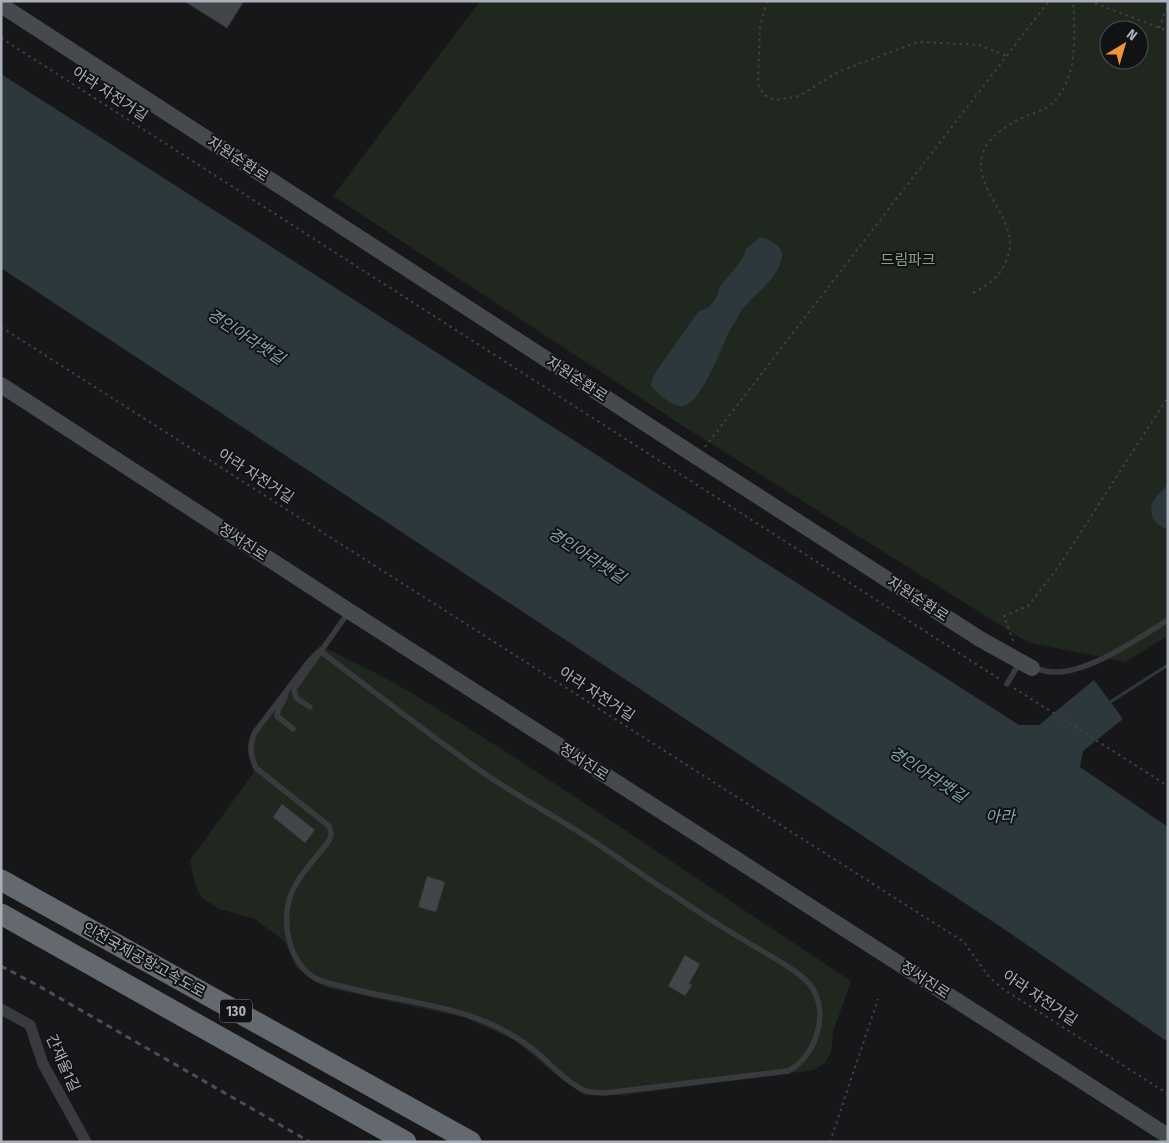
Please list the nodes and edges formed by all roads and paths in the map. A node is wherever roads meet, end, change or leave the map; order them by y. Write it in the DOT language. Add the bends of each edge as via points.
graph roads {
  1 [pos="766,1"];
  2 [pos="1049,1"];
  3 [pos="1073,1"];
  4 [pos="1089,1"];
  5 [pos="1,5"];
  6 [pos="1168,5"];
  7 [pos="1159,28"];
  8 [pos="1168,31"];
  9 [pos="1,38"];
  10 [pos="1007,56"];
  11 [pos="973,293"];
  12 [pos="1,327"];
  13 [pos="1,385"];
  14 [pos="1168,397"];
  15 [pos="697,457"];
  16 [pos="349,611"];
  17 [pos="1168,620"];
  18 [pos="320,651"];
  19 [pos="1026,665"];
  20 [pos="1006,684"];
  21 [pos="284,695"];
  22 [pos="296,698"];
  23 [pos="310,707"];
  24 [pos="293,729"];
  25 [pos="1168,786"];
  26 [pos="1,880"];
  27 [pos="1,914"];
  28 [pos="878,999"];
  29 [pos="1,1009"];
  30 [pos="1168,1094"];
  31 [pos="376,1125"];
  32 [pos="1168,1136"];
  33 [pos="86,1142"];
  34 [pos="397,1142"];
  35 [pos="406,1142"];
  36 [pos="471,1142"];
  37 [pos="830,1142"];
  1 -- 10 [label="path" via="760,26 758,84 764,95 775,100 798,96 840,70 915,43 979,45"];
  2 -- 10 [label="path"];
  3 -- 11 [label="path" via="1073,57 1062,90 1050,105 1006,127 984,150 982,169 1009,231 1009,252 1000,273"];
  4 -- 7 [label="path"];
  5 -- 15 [label="street, 자원순환로"];
  6 -- 7 [label="path"];
  7 -- 8 [label="path"];
  9 -- 20 [label="path, 아라 자전거길"];
  10 -- 15 [label="path"];
  12 -- 30 [label="path, 아라 자전거길" via="964,942 1003,989"];
  13 -- 16 [label="street, 정서진로"];
  14 -- 19 [label="path" via="1058,566 1028,606 1004,616"];
  15 -- 19 [label="street, 자원순환로"];
  16 -- 18 [label="lane"];
  16 -- 32 [label="street, 정서진로"];
  17 -- 19 [label="lane, 자원순환로" via="1114,653 1080,668 1053,672"];
  18 -- 21 [label="lane"];
  18 -- 21 [label="lane" via="469,763 591,839 807,982 818,1000 819,1011 817,1034 806,1056 788,1071 605,1093 586,1091 525,1043 493,1025 454,1011 370,994 316,978 299,962 287,934 286,920 295,885 332,837 332,832 329,826 256,768 251,756 251,743 256,732"];
  18 -- 22 [label="lane" via="294,689"];
  19 -- 20 [label="lane"];
  20 -- 25 [label="path, 아라 자전거길"];
  21 -- 22 [label="lane"];
  21 -- 24 [label="lane" via="285,701 276,713"];
  22 -- 23 [label="lane"];
  26 -- 36 [label="highway, 인천국제공항고속도로 / 130"];
  27 -- 31 [label="highway, 인천국제공항고속도로 / 130"];
  28 -- 37 [label="path"];
  29 -- 33 [label="street, 간재울1길" via="30,1025 43,1064"];
  31 -- 34 [label="highway"];
  31 -- 35 [label="highway, 인천국제공항고속도로 / 130"];
}
